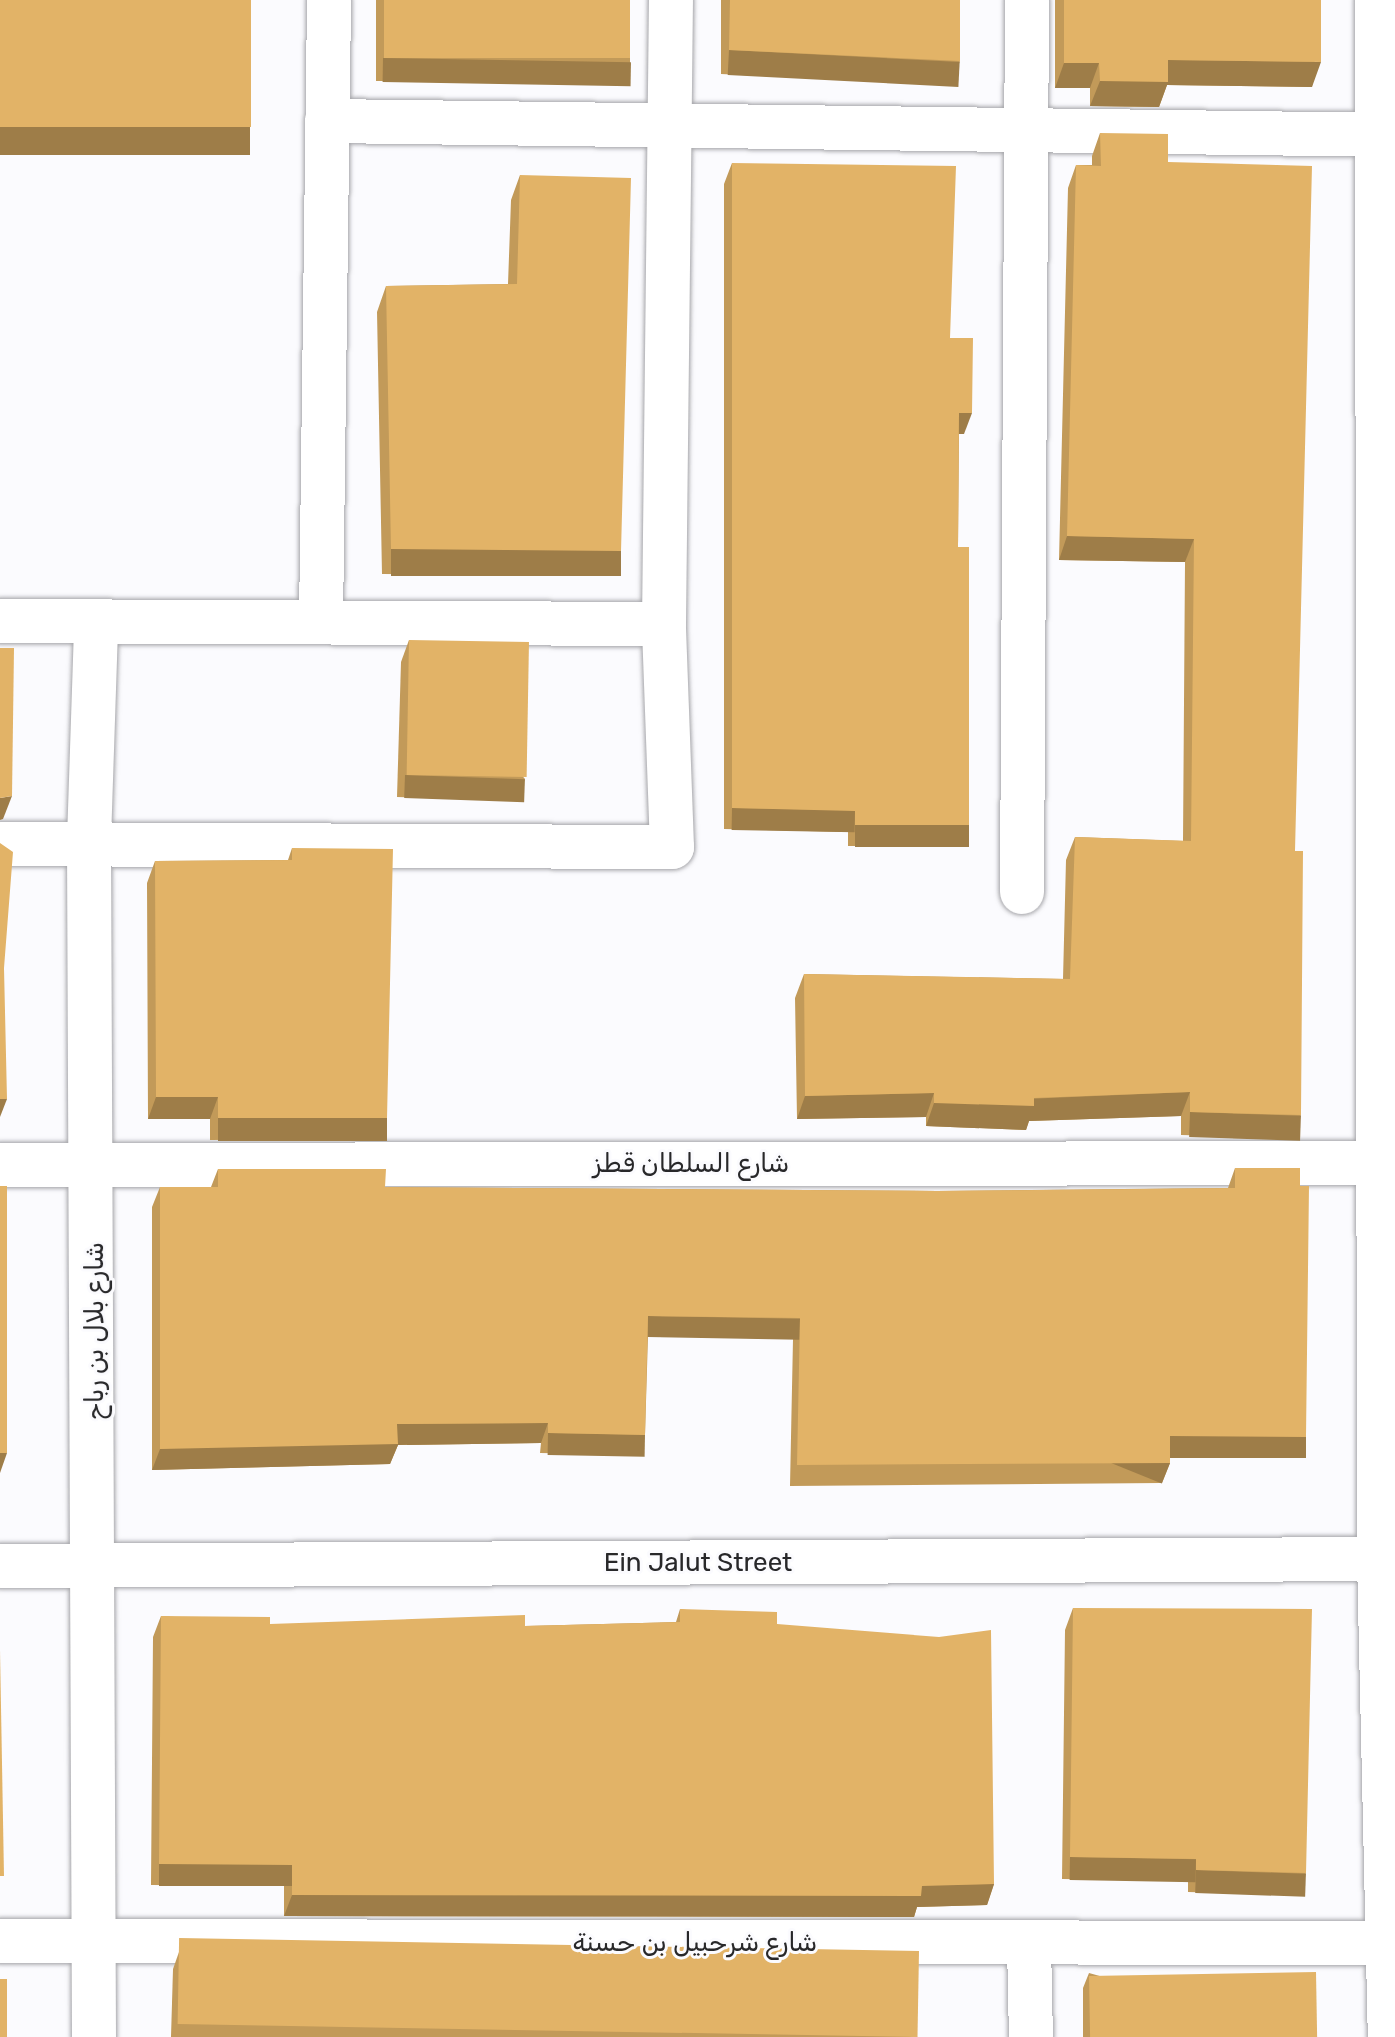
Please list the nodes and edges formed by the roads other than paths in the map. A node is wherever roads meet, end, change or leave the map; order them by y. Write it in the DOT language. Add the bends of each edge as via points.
graph roads {
  1 [pos="329,0"];
  2 [pos="671,0"];
  3 [pos="1027,0"];
  4 [pos="1377,0"];
  5 [pos="327,121"];
  6 [pos="669,128"];
  7 [pos="1027,134"];
  8 [pos="1386,134"];
  9 [pos="0,621"];
  10 [pos="321,622"];
  11 [pos="96,624"];
  12 [pos="664,624"];
  13 [pos="89,840"];
  14 [pos="0,844"];
  15 [pos="1022,892"];
  16 [pos="1382,1163"];
  17 [pos="0,1165"];
  18 [pos="95,1165"];
  19 [pos="1387,1559"];
  20 [pos="0,1566"];
  21 [pos="96,1567"];
  22 [pos="0,1941"];
  23 [pos="96,1942"];
  24 [pos="1389,1943"];
  25 [pos="1029,1944"];
  26 [pos="94,2037"];
  27 [pos="1031,2037"];
  28 [pos="1390,2037"];
  1 -- 5 [label="street"];
  2 -- 6 [label="street"];
  3 -- 7 [label="street"];
  4 -- 8 [label="street"];
  5 -- 6 [label="street"];
  5 -- 10 [label="street"];
  6 -- 7 [label="street"];
  6 -- 12 [label="street"];
  7 -- 8 [label="street"];
  7 -- 15 [label="street"];
  8 -- 16 [label="street"];
  9 -- 11 [label="street"];
  10 -- 11 [label="street"];
  10 -- 12 [label="street"];
  11 -- 13 [label="street, شارع بلال بن رباح"];
  12 -- 13 [label="street" via="672,847"];
  13 -- 14 [label="street"];
  13 -- 18 [label="street, شارع بلال بن رباح"];
  16 -- 18 [label="street, شارع السلطان قطز"];
  16 -- 19 [label="street"];
  17 -- 18 [label="street, شارع السلطان قطز"];
  18 -- 21 [label="street, شارع بلال بن رباح"];
  19 -- 21 [label="street, Ein Jalut Street"];
  19 -- 24 [label="street"];
  20 -- 21 [label="street, Ein Jalut Street"];
  21 -- 23 [label="street, شارع بلال بن رباح"];
  22 -- 23 [label="street, شارع شرحبيل بن حسنة"];
  23 -- 25 [label="street, شارع شرحبيل بن حسنة"];
  23 -- 26 [label="street, شارع بلال بن رباح"];
  24 -- 25 [label="street, شارع شرحبيل بن حسنة"];
  24 -- 28 [label="street"];
  25 -- 27 [label="street"];
}
